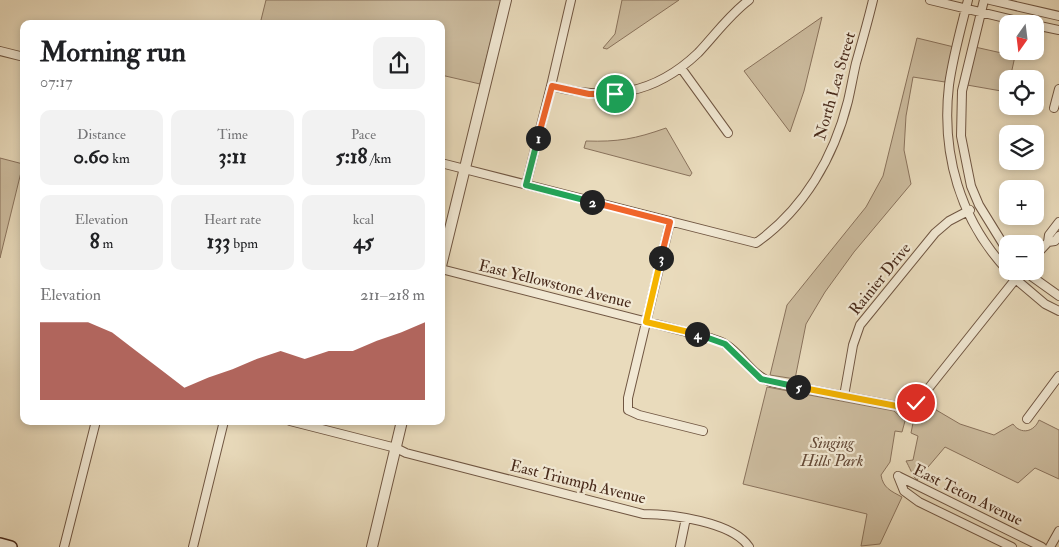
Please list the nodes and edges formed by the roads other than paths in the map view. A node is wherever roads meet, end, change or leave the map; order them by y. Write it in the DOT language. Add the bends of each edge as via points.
graph roads {
  1 [pos="506,0"];
  2 [pos="571,0"];
  3 [pos="749,0"];
  4 [pos="873,0"];
  5 [pos="930,0"];
  6 [pos="968,0"];
  7 [pos="984,0"];
  8 [pos="990,0"];
  9 [pos="966,9"];
  10 [pos="981,13"];
  11 [pos="1059,16"];
  12 [pos="999,17"];
  13 [pos="1044,27"];
  14 [pos="1059,30"];
  15 [pos="0,51"];
  16 [pos="20,56"];
  17 [pos="680,68"];
  18 [pos="552,86"];
  19 [pos="1059,89"];
  20 [pos="1054,108"];
  21 [pos="728,133"];
  22 [pos="445,164"];
  23 [pos="465,169"];
  24 [pos="526,185"];
  25 [pos="978,205"];
  26 [pos="968,211"];
  27 [pos="670,222"];
  28 [pos="1059,222"];
  29 [pos="1059,236"];
  30 [pos="999,238"];
  31 [pos="1048,242"];
  32 [pos="1044,246"];
  33 [pos="445,252"];
  34 [pos="999,260"];
  35 [pos="445,269"];
  36 [pos="1014,280"];
  37 [pos="1016,280"];
  38 [pos="1036,280"];
  39 [pos="1059,296"];
  40 [pos="1059,311"];
  41 [pos="646,322"];
  42 [pos="1059,376"];
  43 [pos="844,396"];
  44 [pos="1027,419"];
  45 [pos="95,425"];
  46 [pos="223,425"];
  47 [pos="306,425"];
  48 [pos="401,425"];
  49 [pos="703,432"];
  50 [pos="396,448"];
  51 [pos="686,518"];
  52 [pos="1059,532"];
  53 [pos="0,544"];
  54 [pos="11,547"];
  55 [pos="64,547"];
  56 [pos="193,547"];
  57 [pos="372,547"];
  58 [pos="680,547"];
  59 [pos="749,547"];
  60 [pos="1012,547"];
  61 [pos="1042,547"];
  62 [pos="1050,547"];
  1 -- 23 [label="street"];
  2 -- 18 [label="street"];
  3 -- 17 [label="street"];
  4 -- 27 [label="street, North Lea Street" via="848,102 828,156 792,212 756,243"];
  5 -- 9 [label="street"];
  6 -- 9 [label="street"];
  7 -- 10 [label="street"];
  8 -- 11 [label="street"];
  9 -- 10 [label="street"];
  9 -- 26 [label="street" via="953,62 946,119 951,163"];
  10 -- 12 [label="street"];
  10 -- 25 [label="street" via="962,91 960,115 964,158"];
  13 -- 14 [label="street"];
  15 -- 16 [label="street"];
  17 -- 18 [label="street" via="652,84 615,94 589,94"];
  17 -- 21 [label="street"];
  18 -- 24 [label="street"];
  19 -- 20 [label="street"];
  22 -- 23 [label="street"];
  23 -- 24 [label="street"];
  23 -- 33 [label="street"];
  24 -- 27 [label="street"];
  25 -- 26 [label="street, Rainier Drive"];
  25 -- 30 [label="street"];
  26 -- 34 [label="street" via="982,239"];
  26 -- 43 [label="street, Rainier Drive" via="935,233 860,325"];
  27 -- 41 [label="street"];
  28 -- 31 [label="street"];
  29 -- 31 [label="street"];
  31 -- 32 [label="street"];
  35 -- 41 [label="street, East Yellowstone Avenue"];
  36 -- 43 [label="street, East Yellowstone Avenue" via="912,409"];
  37 -- 40 [label="street" via="1045,304"];
  38 -- 39 [label="street"];
  41 -- 43 [label="street, East Yellowstone Avenue" via="725,344 761,379"];
  41 -- 49 [label="street" via="628,410 639,416"];
  42 -- 44 [label="street"];
  45 -- 55 [label="street"];
  46 -- 56 [label="street"];
  47 -- 50 [label="street, East Triumph Avenue"];
  48 -- 50 [label="street"];
  50 -- 51 [label="street, East Triumph Avenue" via="643,514"];
  50 -- 57 [label="street"];
  51 -- 58 [label="street"];
  51 -- 59 [label="street, East Triumph Avenue" via="727,529"];
  52 -- 62 [label="street"];
  53 -- 54 [label="main road"];
  60 -- 61 [label="street, East Teton Avenue" via="919,502 904,491 898,476"];
}
